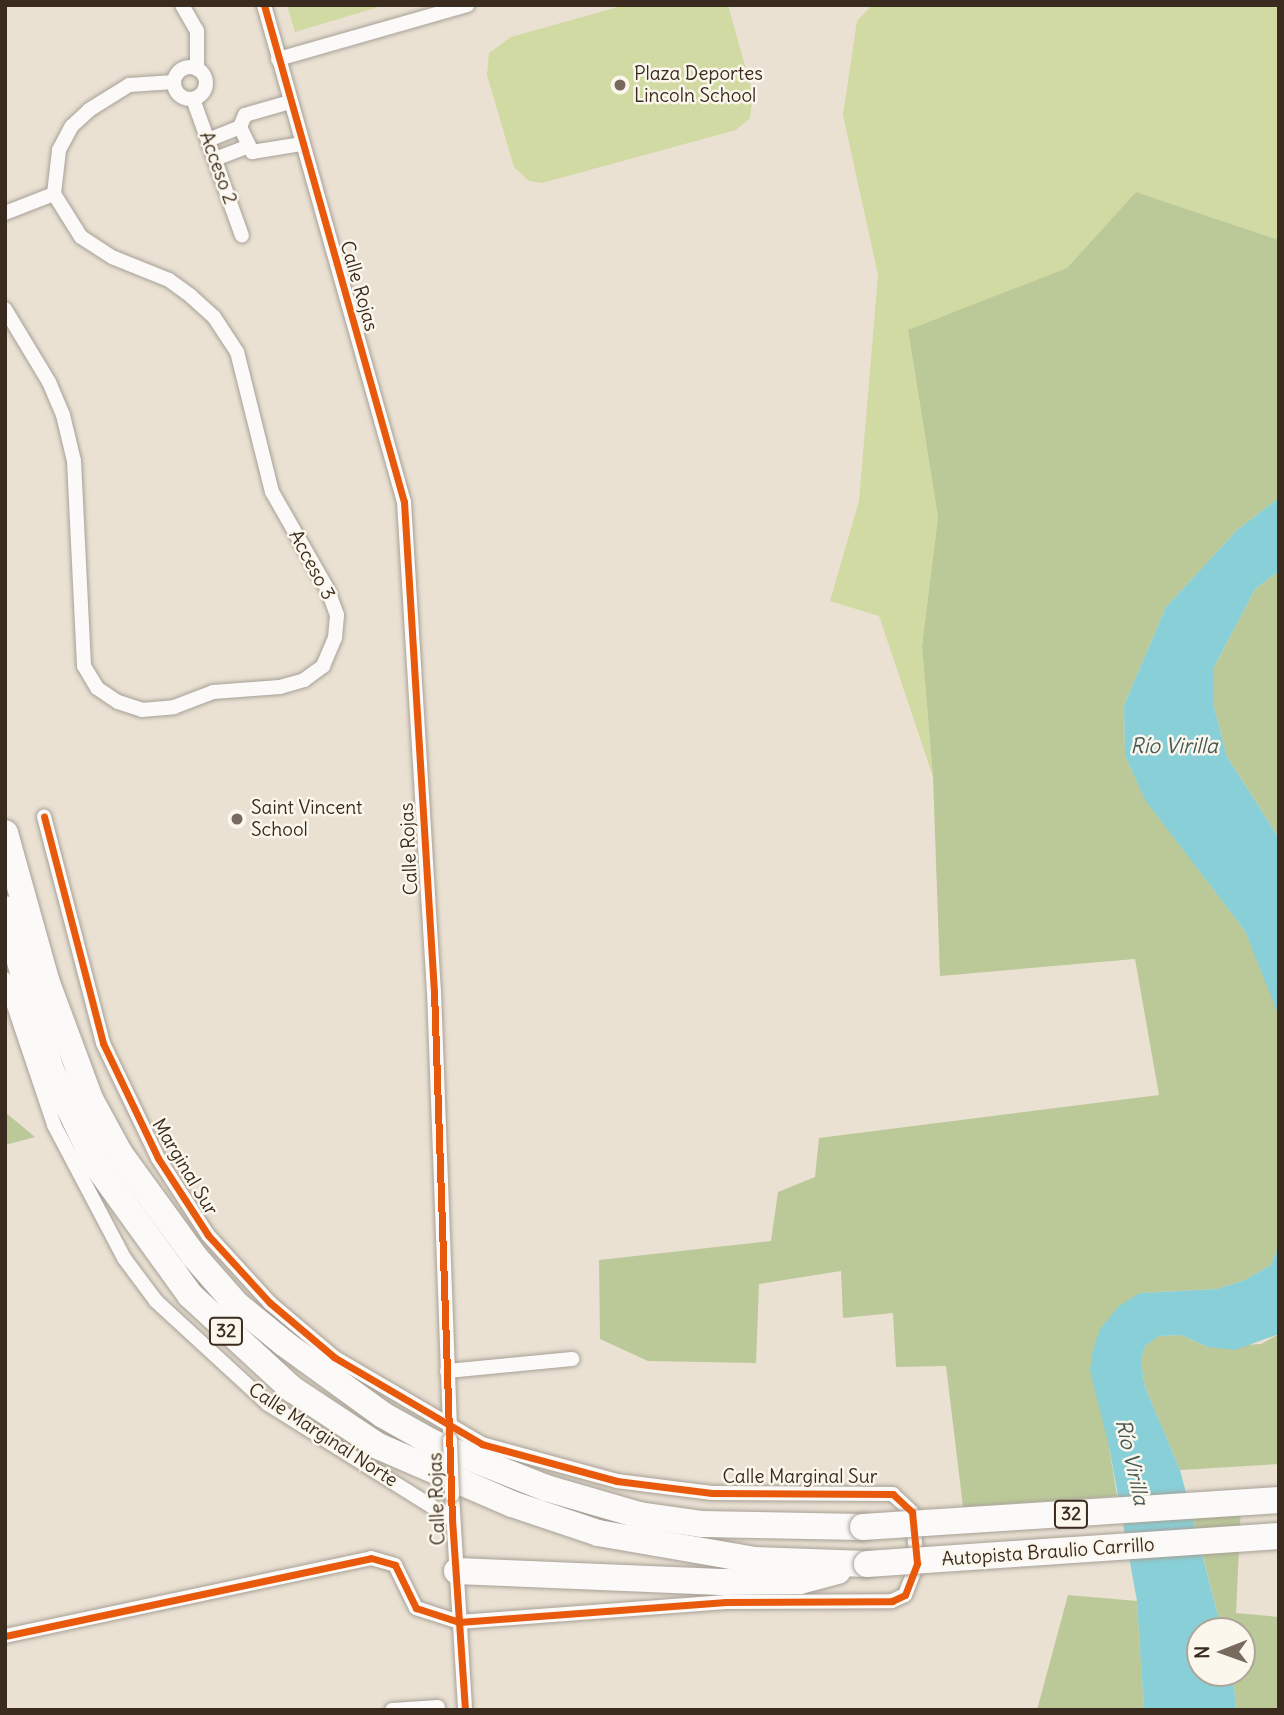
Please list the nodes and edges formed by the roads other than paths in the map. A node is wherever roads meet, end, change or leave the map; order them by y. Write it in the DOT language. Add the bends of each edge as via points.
graph roads {
  1 [pos="182,5"];
  2 [pos="264,5"];
  3 [pos="467,5"];
  4 [pos="278,59"];
  5 [pos="197,69"];
  6 [pos="174,82"];
  7 [pos="193,99"];
  8 [pos="290,102"];
  9 [pos="240,127"];
  10 [pos="208,140"];
  11 [pos="303,144"];
  12 [pos="246,147"];
  13 [pos="215,159"];
  14 [pos="54,194"];
  15 [pos="5,213"];
  16 [pos="242,236"];
  17 [pos="5,309"];
  18 [pos="44,817"];
  19 [pos="5,833"];
  20 [pos="5,909"];
  21 [pos="5,979"];
  22 [pos="572,1359"];
  23 [pos="447,1371"];
  24 [pos="450,1435"];
  25 [pos="1279,1500"];
  26 [pos="452,1519"];
  27 [pos="1279,1536"];
  28 [pos="867,1564"];
  29 [pos="457,1571"];
  30 [pos="459,1622"];
  31 [pos="5,1636"];
  32 [pos="438,1707"];
  33 [pos="392,1710"];
  34 [pos="465,1710"];
  1 -- 5 [label="street" via="197,31"];
  2 -- 4 [label="street, Calle Rojas"];
  3 -- 4 [label="street"];
  4 -- 8 [label="street, Calle Rojas"];
  5 -- 6 [label="street" via="182,69"];
  5 -- 7 [label="street" via="206,86"];
  6 -- 7 [label="street" via="179,96"];
  6 -- 14 [label="street" via="129,85 89,110 72,126 59,150"];
  7 -- 10 [label="street, Acceso 2"];
  8 -- 9 [label="street" via="245,115"];
  8 -- 11 [label="street, Calle Rojas"];
  9 -- 10 [label="street"];
  9 -- 12 [label="street"];
  10 -- 13 [label="street, Acceso 2"];
  11 -- 12 [label="street" via="260,154"];
  11 -- 23 [label="street, Calle Rojas" via="404,502 434,991"];
  12 -- 13 [label="street"];
  13 -- 16 [label="street, Acceso 2"];
  14 -- 15 [label="street"];
  14 -- 17 [label="street, Acceso 3" via="81,237 112,257 169,280 191,296 214,317 237,352 272,492 328,590 337,615 335,638 323,666 303,680 280,687 213,692 174,708 142,710 97,688 84,666 81,643 71,449 50,382"];
  18 -- 24 [label="street, Marginal Sur" via="110,1063 158,1158 208,1235 271,1303 334,1357"];
  19 -- 25 [label="highway, Autopista Braulio Carrillo / 32, bridge" via="46,980 89,1099 120,1154 194,1256 236,1304 383,1415 433,1443 546,1488 639,1515 702,1524 863,1527"];
  20 -- 28 [label="highway, Autopista Braulio Carrillo / 32" via="51,1070 97,1166 190,1295 292,1389 378,1446 499,1499 598,1533 754,1560"];
  21 -- 26 [label="street, Calle Marginal Norte" via="54,1125 84,1189 149,1292 190,1336 268,1404"];
  22 -- 23 [label="street"];
  23 -- 24 [label="street, Calle Rojas"];
  24 -- 26 [label="street, Calle Rojas, bridge"];
  24 -- 30 [label="street, Calle Marginal Sur" via="617,1481 712,1493 893,1494 912,1511 917,1535 914,1580 905,1595 892,1601 726,1602"];
  26 -- 29 [label="street, Calle Rojas"];
  27 -- 28 [label="highway, Autopista Braulio Carrillo / 32, bridge"];
  28 -- 29 [label="highway" via="800,1581 595,1580"];
  29 -- 30 [label="street, Calle Rojas"];
  30 -- 31 [label="street" via="416,1608 394,1565 371,1558"];
  30 -- 34 [label="street, Calle Rojas"];
  32 -- 33 [label="street"];
}
